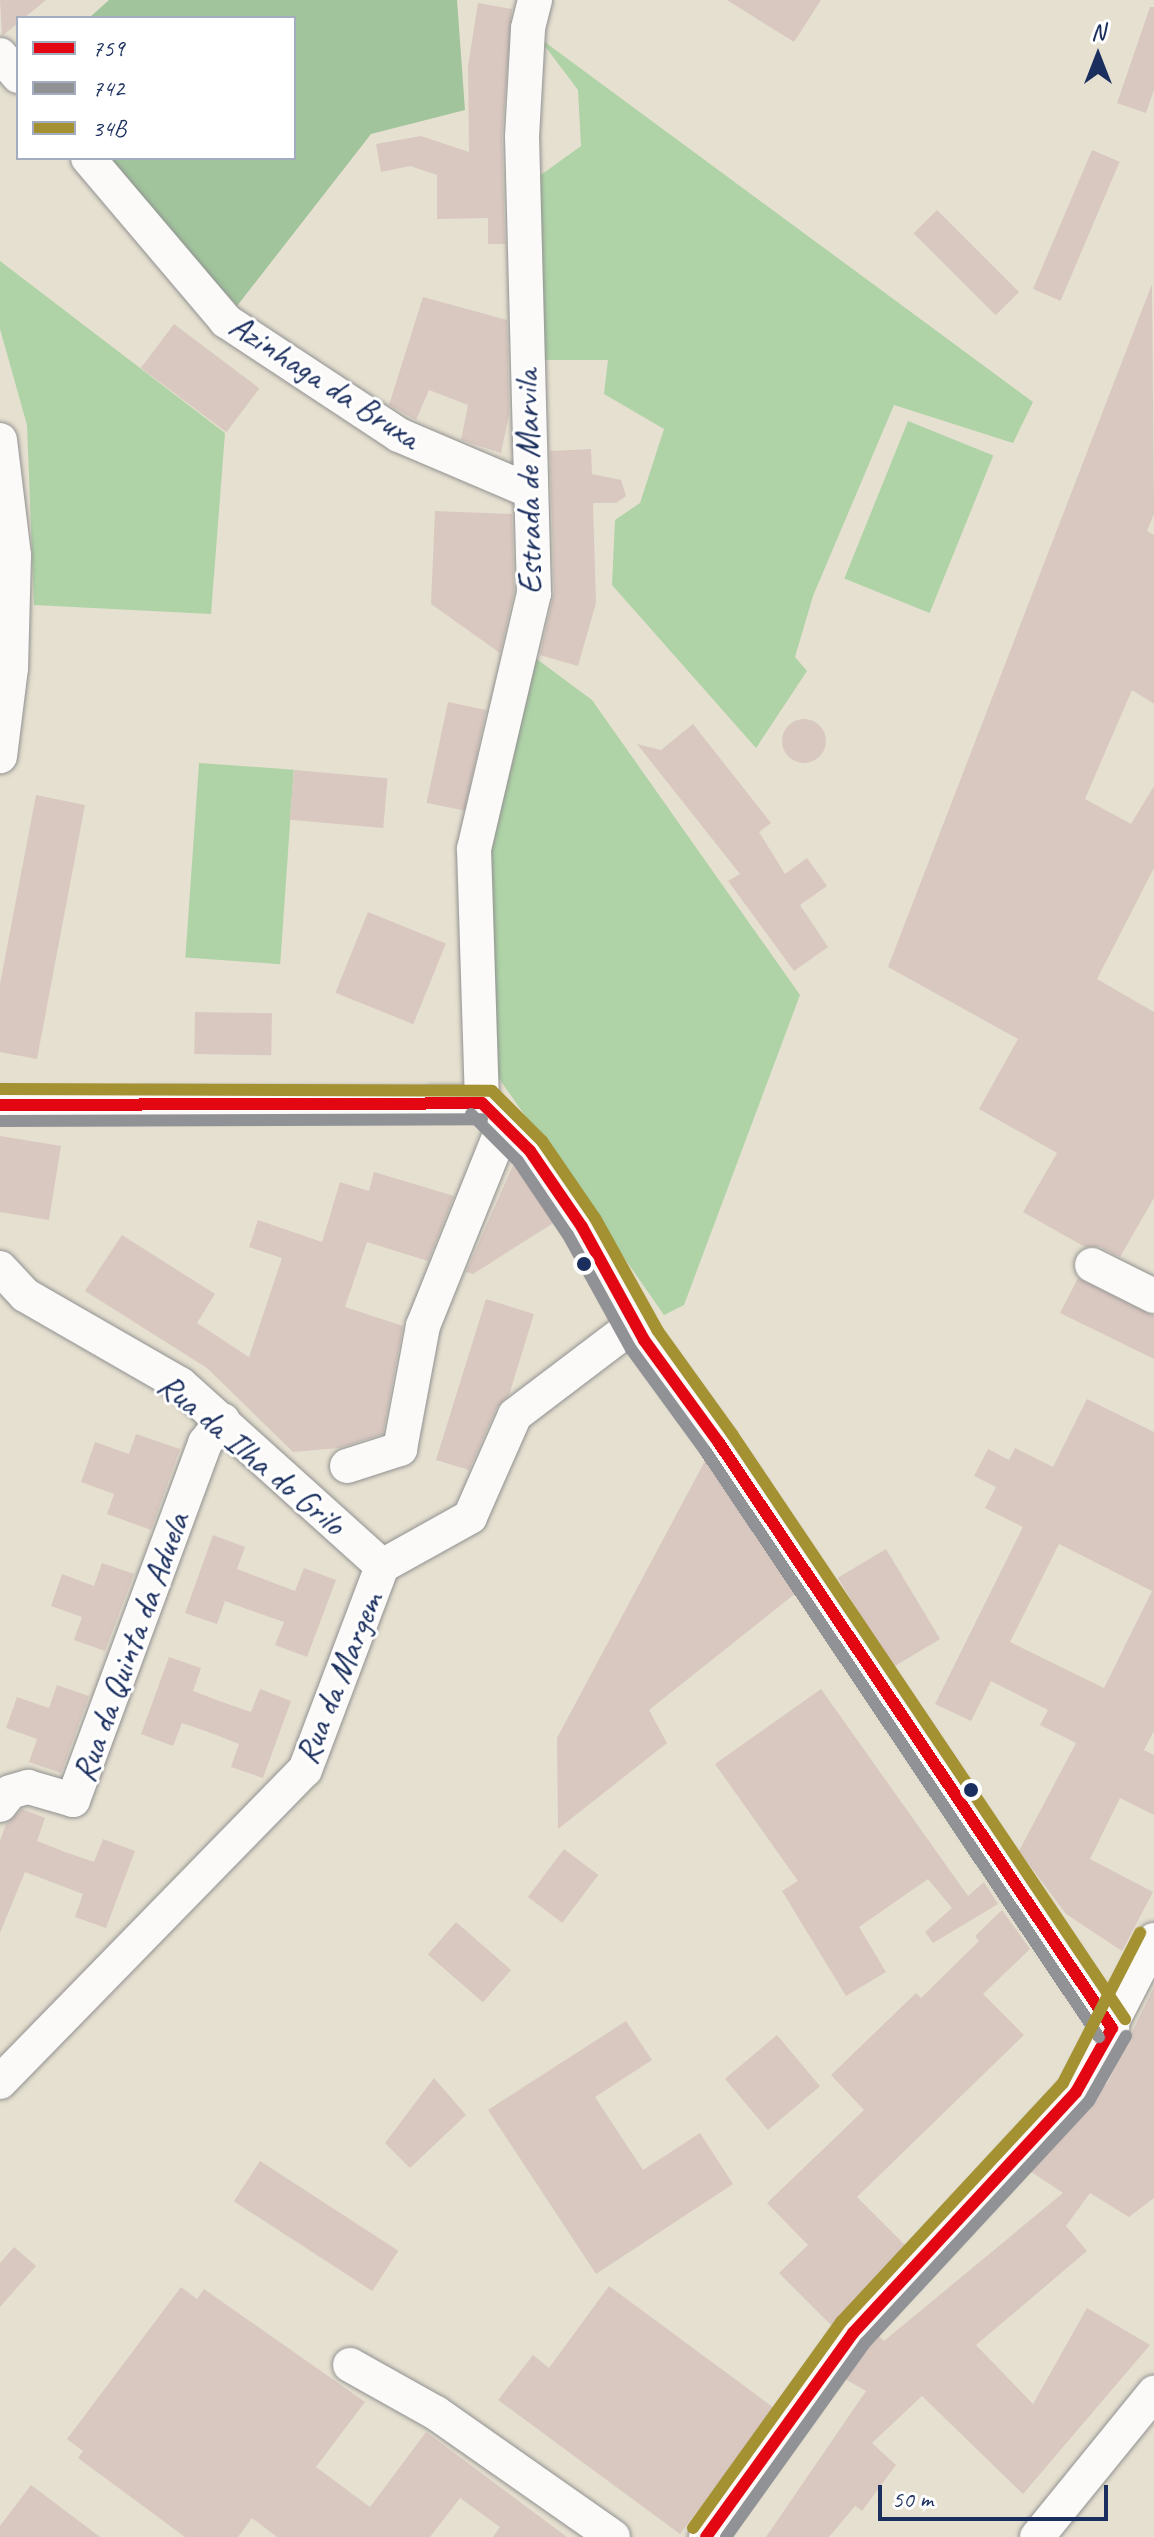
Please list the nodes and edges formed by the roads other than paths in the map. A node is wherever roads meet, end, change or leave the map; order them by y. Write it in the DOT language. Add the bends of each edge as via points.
graph roads {
  1 [pos="535,0"];
  2 [pos="0,55"];
  3 [pos="16,74"];
  4 [pos="90,160"];
  5 [pos="0,440"];
  6 [pos="530,491"];
  7 [pos="0,756"];
  8 [pos="0,1105"];
  9 [pos="493,1114"];
  10 [pos="1092,1265"];
  11 [pos="0,1268"];
  12 [pos="1154,1296"];
  13 [pos="640,1332"];
  14 [pos="223,1420"];
  15 [pos="347,1466"];
  16 [pos="382,1566"];
  17 [pos="0,1805"];
  18 [pos="1154,1940"];
  19 [pos="1112,2028"];
  20 [pos="0,2082"];
  21 [pos="350,2365"];
  22 [pos="1154,2393"];
  23 [pos="613,2537"];
  24 [pos="706,2537"];
  25 [pos="1037,2537"];
  1 -- 6 [label="street, Estrada de Marvila" via="528,28 522,137"];
  2 -- 3 [label="street"];
  4 -- 6 [label="street, Azinhaga da Bruxa" via="226,321 399,435"];
  5 -- 7 [label="street" via="14,555 11,668"];
  6 -- 9 [label="street, Estrada de Marvila" via="534,594 474,849"];
  8 -- 9 [label="street"];
  9 -- 13 [label="street" via="530,1151 582,1227"];
  9 -- 15 [label="street" via="423,1326 400,1449"];
  10 -- 12 [label="street"];
  11 -- 14 [label="street, Rua da Ilha do Grilo" via="25,1295 180,1384"];
  13 -- 16 [label="street, Rua da Margem" via="515,1415 470,1517"];
  13 -- 19 [label="street"];
  14 -- 16 [label="street, Rua da Ilha do Grilo"];
  14 -- 17 [label="street, Rua da Quinta da Aduela" via="205,1443 73,1800 28,1787 10,1792"];
  16 -- 20 [label="street, Rua da Margem" via="305,1770"];
  18 -- 19 [label="street"];
  19 -- 24 [label="street" via="1076,2092 853,2333"];
  21 -- 23 [label="street" via="436,2413"];
  22 -- 25 [label="street"];
}
